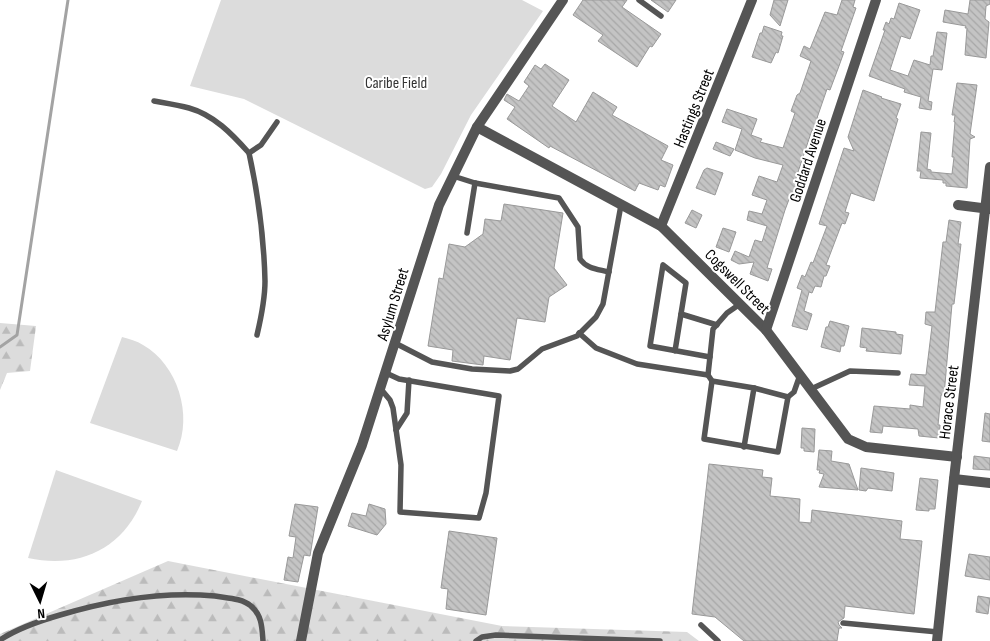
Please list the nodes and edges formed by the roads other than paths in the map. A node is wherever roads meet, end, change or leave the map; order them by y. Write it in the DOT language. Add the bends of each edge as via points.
graph roads {
  1 [pos="563,0"];
  2 [pos="639,0"];
  3 [pos="752,0"];
  4 [pos="876,0"];
  5 [pos="661,16"];
  6 [pos="154,101"];
  7 [pos="277,122"];
  8 [pos="477,127"];
  9 [pos="249,153"];
  10 [pos="990,166"];
  11 [pos="453,176"];
  12 [pos="475,183"];
  13 [pos="621,204"];
  14 [pos="958,205"];
  15 [pos="988,209"];
  16 [pos="661,226"];
  17 [pos="467,232"];
  18 [pos="609,272"];
  19 [pos="740,304"];
  20 [pos="681,314"];
  21 [pos="717,324"];
  22 [pos="766,330"];
  23 [pos="579,334"];
  24 [pos="257,335"];
  25 [pos="395,343"];
  26 [pos="675,351"];
  27 [pos="710,357"];
  28 [pos="386,373"];
  29 [pos="898,373"];
  30 [pos="800,374"];
  31 [pos="708,375"];
  32 [pos="409,380"];
  33 [pos="712,381"];
  34 [pos="380,388"];
  35 [pos="754,388"];
  36 [pos="810,389"];
  37 [pos="788,397"];
  38 [pos="396,430"];
  39 [pos="744,447"];
  40 [pos="957,457"];
  41 [pos="954,479"];
  42 [pos="990,483"];
  43 [pos="843,623"];
  44 [pos="701,625"];
  45 [pos="937,637"];
  46 [pos="0,640"];
  47 [pos="263,641"];
  48 [pos="301,641"];
  49 [pos="476,641"];
  50 [pos="660,641"];
  51 [pos="718,641"];
  1 -- 8 [label="street, Asylum Street"];
  2 -- 5 [label="lane"];
  3 -- 16 [label="street, Hastings Street"];
  4 -- 22 [label="street, Goddard Avenue"];
  6 -- 9 [label="lane" via="190,108 210,117"];
  7 -- 9 [label="lane" via="261,145"];
  8 -- 11 [label="street, Asylum Street"];
  8 -- 13 [label="street, Cogswell Street"];
  9 -- 24 [label="lane" via="265,282"];
  10 -- 15 [label="street, Horace Street"];
  11 -- 12 [label="lane"];
  11 -- 25 [label="street, Asylum Street" via="439,205"];
  12 -- 17 [label="lane"];
  12 -- 18 [label="lane" via="558,198 578,227 580,259 589,267"];
  13 -- 16 [label="street, Cogswell Street"];
  13 -- 18 [label="lane"];
  14 -- 15 [label="street"];
  15 -- 40 [label="street, Horace Street"];
  16 -- 19 [label="street, Cogswell Street"];
  18 -- 23 [label="lane" via="603,304 596,317"];
  19 -- 21 [label="lane"];
  19 -- 22 [label="street, Cogswell Street"];
  20 -- 21 [label="lane"];
  20 -- 26 [label="lane"];
  20 -- 26 [label="lane" via="686,283 663,265 650,346"];
  21 -- 27 [label="lane" via="713,329"];
  22 -- 30 [label="street, Cogswell Street"];
  23 -- 25 [label="lane" via="542,349 518,369 510,371 432,362"];
  23 -- 31 [label="lane" via="596,348 637,364"];
  25 -- 28 [label="street, Asylum Street"];
  26 -- 27 [label="lane"];
  27 -- 31 [label="lane"];
  28 -- 32 [label="lane"];
  28 -- 34 [label="street, Asylum Street"];
  29 -- 36 [label="lane" via="850,371"];
  30 -- 36 [label="street, Cogswell Street"];
  30 -- 37 [label="lane" via="794,392"];
  31 -- 33 [label="lane"];
  32 -- 38 [label="lane" via="407,413"];
  32 -- 38 [label="lane" via="499,396 486,493 479,518 400,512 401,465"];
  33 -- 35 [label="lane"];
  33 -- 39 [label="lane" via="704,439"];
  34 -- 38 [label="lane" via="390,400"];
  34 -- 48 [label="street, Asylum Street" via="362,444 318,553"];
  35 -- 37 [label="lane"];
  35 -- 39 [label="lane"];
  36 -- 40 [label="street, Cogswell Street" via="848,439 866,447"];
  37 -- 39 [label="lane" via="778,452"];
  40 -- 41 [label="street, Horace Street"];
  41 -- 42 [label="street"];
  41 -- 45 [label="street, Horace Street"];
  43 -- 45 [label="lane"];
  44 -- 51 [label="lane"];
  46 -- 47 [label="lane" via="41,621 108,602 204,595 235,598 251,606 261,620"];
  49 -- 50 [label="lane" via="496,634"];
}
